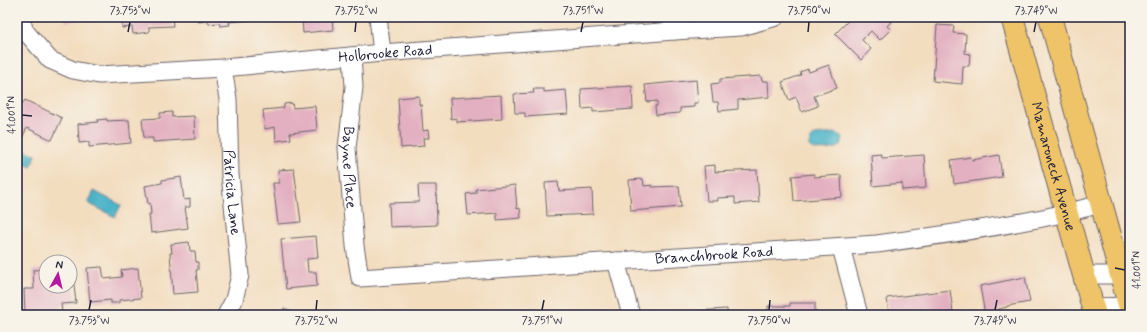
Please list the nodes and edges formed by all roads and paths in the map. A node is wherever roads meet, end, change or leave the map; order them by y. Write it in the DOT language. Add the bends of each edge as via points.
graph roads {
  1 [pos="20,17"];
  2 [pos="378,17"];
  3 [pos="776,17"];
  4 [pos="1012,17"];
  5 [pos="1050,17"];
  6 [pos="673,24"];
  7 [pos="382,53"];
  8 [pos="352,56"];
  9 [pos="223,68"];
  10 [pos="1101,204"];
  11 [pos="1066,212"];
  12 [pos="841,247"];
  13 [pos="616,261"];
  14 [pos="1125,274"];
  15 [pos="1084,275"];
  16 [pos="360,278"];
  17 [pos="1130,306"];
  18 [pos="1093,311"];
  19 [pos="226,315"];
  20 [pos="631,315"];
  21 [pos="859,315"];
  1 -- 9 [label="street, Holbrooke Road" via="25,31 50,60 73,70 99,75"];
  2 -- 7 [label="street"];
  3 -- 6 [label="street, Holbrooke Road" via="740,27"];
  4 -- 11 [label="main road, Mamaroneck Avenue"];
  5 -- 10 [label="main road"];
  6 -- 7 [label="street, Holbrooke Road"];
  7 -- 8 [label="street, Holbrooke Road"];
  8 -- 9 [label="street, Holbrooke Road"];
  8 -- 16 [label="street, Bayne Place" via="354,87 347,148"];
  9 -- 19 [label="street, Patricia Lane" via="228,99 230,174 240,275 234,300"];
  10 -- 11 [label="street, Branchbrook Road"];
  10 -- 14 [label="main road"];
  11 -- 12 [label="street, Branchbrook Road" via="940,236"];
  11 -- 15 [label="main road, Mamaroneck Avenue"];
  12 -- 13 [label="street, Branchbrook Road"];
  12 -- 21 [label="street"];
  13 -- 16 [label="street, Branchbrook Road"];
  13 -- 20 [label="street"];
  14 -- 15 [label="street"];
  14 -- 17 [label="main road"];
  15 -- 18 [label="main road, Mamaroneck Avenue"];
  17 -- 18 [label="street"];
}
